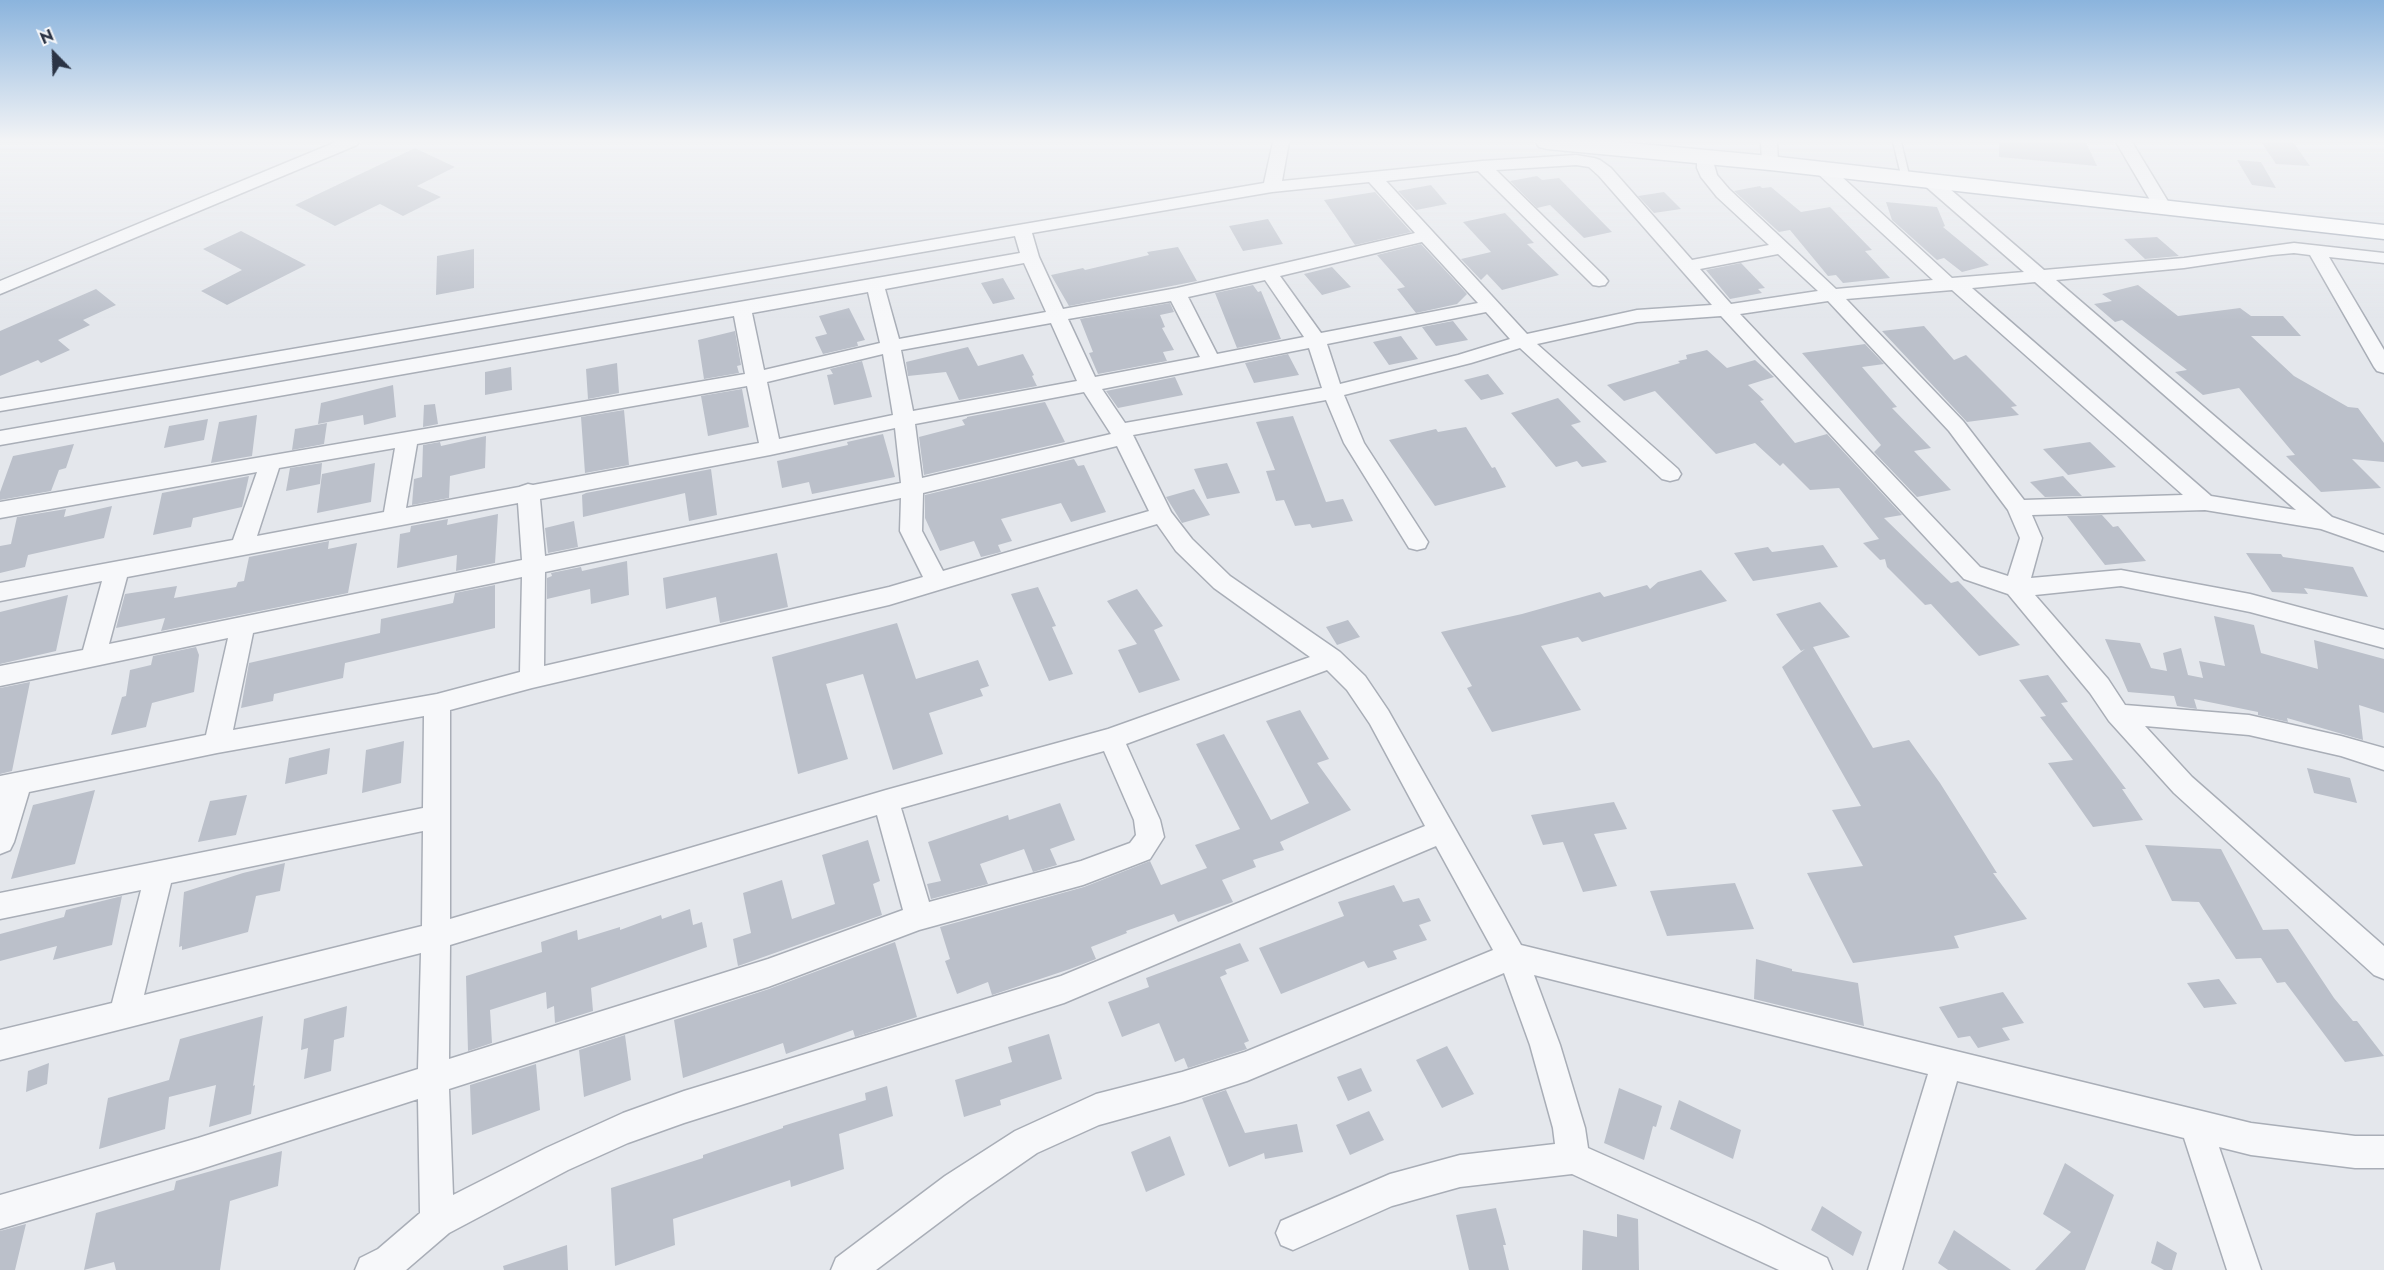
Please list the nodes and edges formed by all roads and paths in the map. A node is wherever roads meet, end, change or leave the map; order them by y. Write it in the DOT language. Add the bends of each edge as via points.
graph roads {
  1 [pos="209,201"];
  2 [pos="1187,201"];
  3 [pos="1396,201"];
  4 [pos="1518,201"];
  5 [pos="1631,201"];
  6 [pos="1734,201"];
  7 [pos="1858,201"];
  8 [pos="1953,201"];
  9 [pos="2103,201"];
  10 [pos="2159,201"];
  11 [pos="2163,208"];
  12 [pos="2284,220"];
  13 [pos="1022,229"];
  14 [pos="2384,232"];
  15 [pos="1427,235"];
  16 [pos="1782,248"];
  17 [pos="2294,248"];
  18 [pos="2316,250"];
  19 [pos="1030,257"];
  20 [pos="2384,258"];
  21 [pos="1689,266"];
  22 [pos="1269,273"];
  23 [pos="2041,275"];
  24 [pos="1599,281"];
  25 [pos="1952,284"];
  26 [pos="875,285"];
  27 [pos="0,288"];
  28 [pos="1177,294"];
  29 [pos="1832,295"];
  30 [pos="1489,306"];
  31 [pos="742,309"];
  32 [pos="1726,310"];
  33 [pos="1057,315"];
  34 [pos="1316,340"];
  35 [pos="1523,341"];
  36 [pos="891,346"];
  37 [pos="1211,360"];
  38 [pos="2384,367"];
  39 [pos="757,378"];
  40 [pos="1089,385"];
  41 [pos="1333,392"];
  42 [pos="0,405"];
  43 [pos="904,419"];
  44 [pos="1121,435"];
  45 [pos="0,438"];
  46 [pos="407,440"];
  47 [pos="770,448"];
  48 [pos="270,464"];
  49 [pos="1670,474"];
  50 [pos="912,488"];
  51 [pos="528,491"];
  52 [pos="2205,502"];
  53 [pos="2018,508"];
  54 [pos="0,510"];
  55 [pos="1162,515"];
  56 [pos="394,517"];
  57 [pos="2324,522"];
  58 [pos="1417,542"];
  59 [pos="2384,543"];
  60 [pos="242,548"];
  61 [pos="534,566"];
  62 [pos="117,570"];
  63 [pos="938,583"];
  64 [pos="2016,588"];
  65 [pos="0,592"];
  66 [pos="242,627"];
  67 [pos="2384,639"];
  68 [pos="93,657"];
  69 [pos="1332,659"];
  70 [pos="0,676"];
  71 [pos="532,678"];
  72 [pos="437,704"];
  73 [pos="2118,714"];
  74 [pos="1111,740"];
  75 [pos="217,743"];
  76 [pos="2384,759"];
  77 [pos="9,785"];
  78 [pos="886,801"];
  79 [pos="437,817"];
  80 [pos="1442,831"];
  81 [pos="0,842"];
  82 [pos="159,874"];
  83 [pos="0,906"];
  84 [pos="919,917"];
  85 [pos="436,936"];
  86 [pos="1512,956"];
  87 [pos="2384,965"];
  88 [pos="124,1014"];
  89 [pos="0,1045"];
  90 [pos="1946,1065"];
  91 [pos="433,1079"];
  92 [pos="2196,1127"];
  93 [pos="2384,1152"];
  94 [pos="1572,1158"];
  95 [pos="0,1212"];
  96 [pos="437,1221"];
  97 [pos="1293,1233"];
  98 [pos="372,1270"];
  99 [pos="848,1270"];
  100 [pos="1815,1270"];
  101 [pos="1885,1270"];
  102 [pos="2244,1270"];
  1 -- 27 [label="street"];
  2 -- 13 [label="street"];
  3 -- 15 [label="street"];
  4 -- 24 [label="street"];
  5 -- 21 [label="street"];
  6 -- 16 [label="street"];
  7 -- 25 [label="street"];
  8 -- 23 [label="street"];
  9 -- 11 [label="main road"];
  10 -- 11 [label="street"];
  11 -- 12 [label="main road"];
  12 -- 14 [label="main road"];
  12 -- 17 [label="street"];
  13 -- 19 [label="street"];
  13 -- 42 [label="street"];
  15 -- 22 [label="street"];
  15 -- 30 [label="street"];
  16 -- 21 [label="street"];
  16 -- 29 [label="street"];
  17 -- 18 [label="street"];
  17 -- 23 [label="street" via="2184,263"];
  18 -- 20 [label="street"];
  18 -- 38 [label="street"];
  19 -- 26 [label="street"];
  19 -- 33 [label="street"];
  21 -- 32 [label="street"];
  22 -- 28 [label="street"];
  22 -- 34 [label="street"];
  23 -- 25 [label="street"];
  23 -- 57 [label="street"];
  25 -- 29 [label="street"];
  25 -- 52 [label="street"];
  26 -- 31 [label="street"];
  26 -- 36 [label="street"];
  28 -- 33 [label="street"];
  28 -- 37 [label="street"];
  29 -- 32 [label="street"];
  29 -- 53 [label="street" via="1956,426"];
  30 -- 34 [label="street"];
  30 -- 35 [label="street"];
  31 -- 39 [label="street"];
  31 -- 45 [label="street"];
  32 -- 35 [label="street" via="1637,316"];
  32 -- 64 [label="street" via="1972,573"];
  33 -- 36 [label="street"];
  33 -- 40 [label="street"];
  34 -- 37 [label="street"];
  34 -- 41 [label="street"];
  35 -- 41 [label="street"];
  35 -- 49 [label="street"];
  36 -- 39 [label="street"];
  36 -- 43 [label="street"];
  37 -- 40 [label="street"];
  39 -- 46 [label="street"];
  39 -- 47 [label="street"];
  40 -- 43 [label="street"];
  40 -- 44 [label="street"];
  41 -- 44 [label="street"];
  41 -- 58 [label="street" via="1354,443"];
  43 -- 47 [label="street"];
  43 -- 50 [label="street"];
  44 -- 50 [label="street"];
  44 -- 55 [label="street"];
  46 -- 48 [label="street"];
  46 -- 56 [label="street"];
  47 -- 51 [label="street"];
  48 -- 54 [label="street"];
  48 -- 60 [label="street"];
  50 -- 61 [label="street"];
  50 -- 63 [label="street" via="911,531"];
  51 -- 56 [label="street"];
  51 -- 61 [label="street"];
  52 -- 53 [label="street"];
  52 -- 57 [label="street"];
  53 -- 64 [label="street" via="2031,538"];
  55 -- 63 [label="street"];
  55 -- 69 [label="street" via="1222,582"];
  56 -- 60 [label="street"];
  57 -- 59 [label="street"];
  60 -- 62 [label="street"];
  61 -- 66 [label="street"];
  61 -- 71 [label="street"];
  62 -- 65 [label="street"];
  62 -- 68 [label="street"];
  63 -- 71 [label="street"];
  64 -- 67 [label="street" via="2121,578 2250,603"];
  64 -- 73 [label="street"];
  66 -- 68 [label="street"];
  66 -- 75 [label="street"];
  68 -- 70 [label="street"];
  69 -- 74 [label="street"];
  69 -- 80 [label="street" via="1356,683 1379,717"];
  71 -- 72 [label="street"];
  72 -- 75 [label="street"];
  72 -- 79 [label="street"];
  73 -- 76 [label="street" via="2249,725"];
  73 -- 87 [label="street" via="2183,785"];
  74 -- 78 [label="street"];
  74 -- 84 [label="street" via="1147,820 1150,837 1140,851 1083,873"];
  75 -- 77 [label="street"];
  77 -- 81 [label="street"];
  78 -- 84 [label="street"];
  78 -- 85 [label="street"];
  79 -- 82 [label="street"];
  79 -- 85 [label="street"];
  80 -- 86 [label="street"];
  80 -- 96 [label="street" via="1064,989 623,1129"];
  82 -- 83 [label="street"];
  82 -- 88 [label="street"];
  84 -- 91 [label="street" via="768,973"];
  85 -- 88 [label="street"];
  85 -- 91 [label="street"];
  86 -- 90 [label="street"];
  86 -- 94 [label="street" via="1548,1055 1569,1128"];
  86 -- 99 [label="street" via="1247,1066 1096,1110 1026,1142"];
  88 -- 89 [label="street"];
  90 -- 92 [label="street"];
  90 -- 101 [label="street"];
  91 -- 95 [label="street"];
  91 -- 96 [label="street"];
  92 -- 93 [label="street" via="2250,1139"];
  92 -- 102 [label="street"];
  94 -- 97 [label="street" via="1460,1171 1390,1190"];
  94 -- 100 [label="street"];
  96 -- 98 [label="street" via="390,1261"];
}
